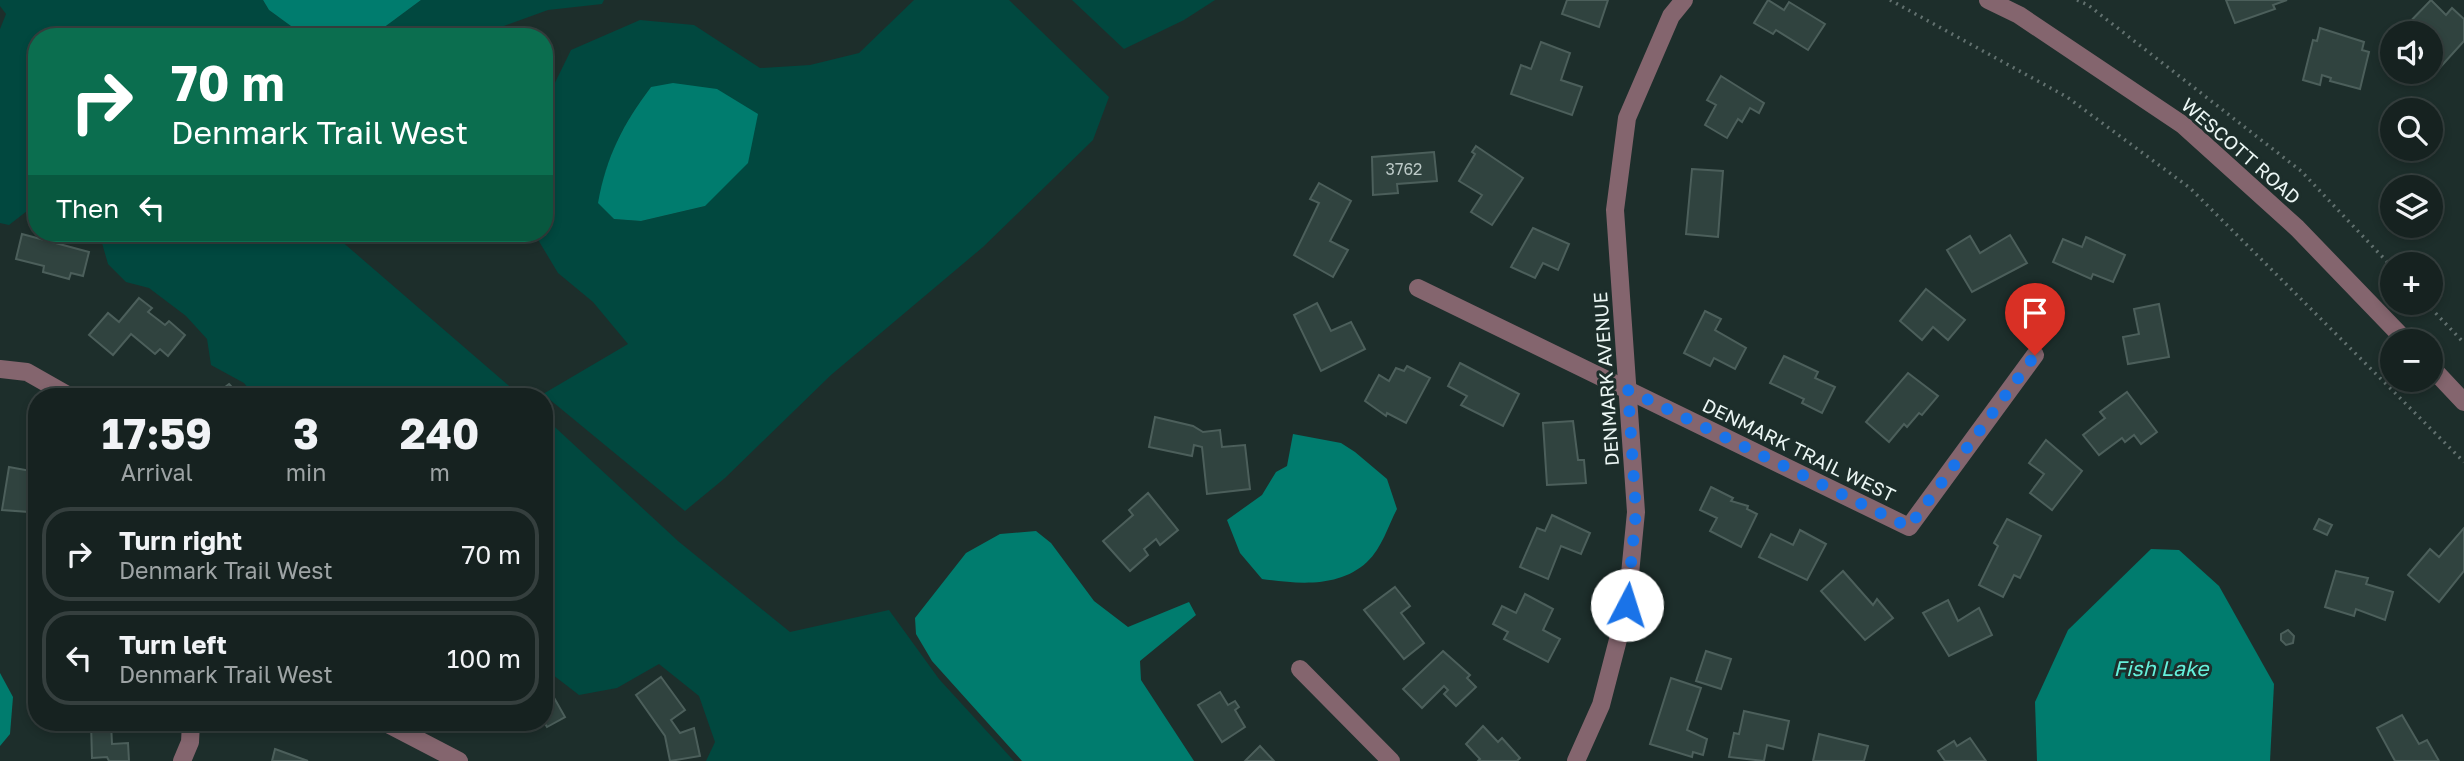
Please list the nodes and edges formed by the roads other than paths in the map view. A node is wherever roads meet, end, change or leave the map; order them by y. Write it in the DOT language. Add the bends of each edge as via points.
graph roads {
  1 [pos="1685,0"];
  2 [pos="1988,0"];
  3 [pos="1418,288"];
  4 [pos="2394,329"];
  5 [pos="2035,355"];
  6 [pos="0,369"];
  7 [pos="2443,380"];
  8 [pos="55,388"];
  9 [pos="1628,390"];
  10 [pos="2464,402"];
  11 [pos="1300,669"];
  12 [pos="191,731"];
  13 [pos="401,731"];
  14 [pos="182,761"];
  15 [pos="459,761"];
  16 [pos="1391,761"];
  17 [pos="1576,761"];
  1 -- 9 [label="street, DENMARK AVENUE" via="1671,16 1627,118 1615,210"];
  2 -- 4 [label="street, WESCOTT ROAD" via="2019,15 2183,125 2297,228"];
  3 -- 9 [label="street"];
  5 -- 9 [label="street, DENMARK TRAIL WEST" via="1909,527"];
  6 -- 8 [label="street" via="27,372"];
  7 -- 10 [label="street"];
  9 -- 17 [label="street, DENMARK AVENUE" via="1636,512 1627,605 1601,705"];
  11 -- 16 [label="street"];
  12 -- 14 [label="street"];
  13 -- 15 [label="street"];
}
